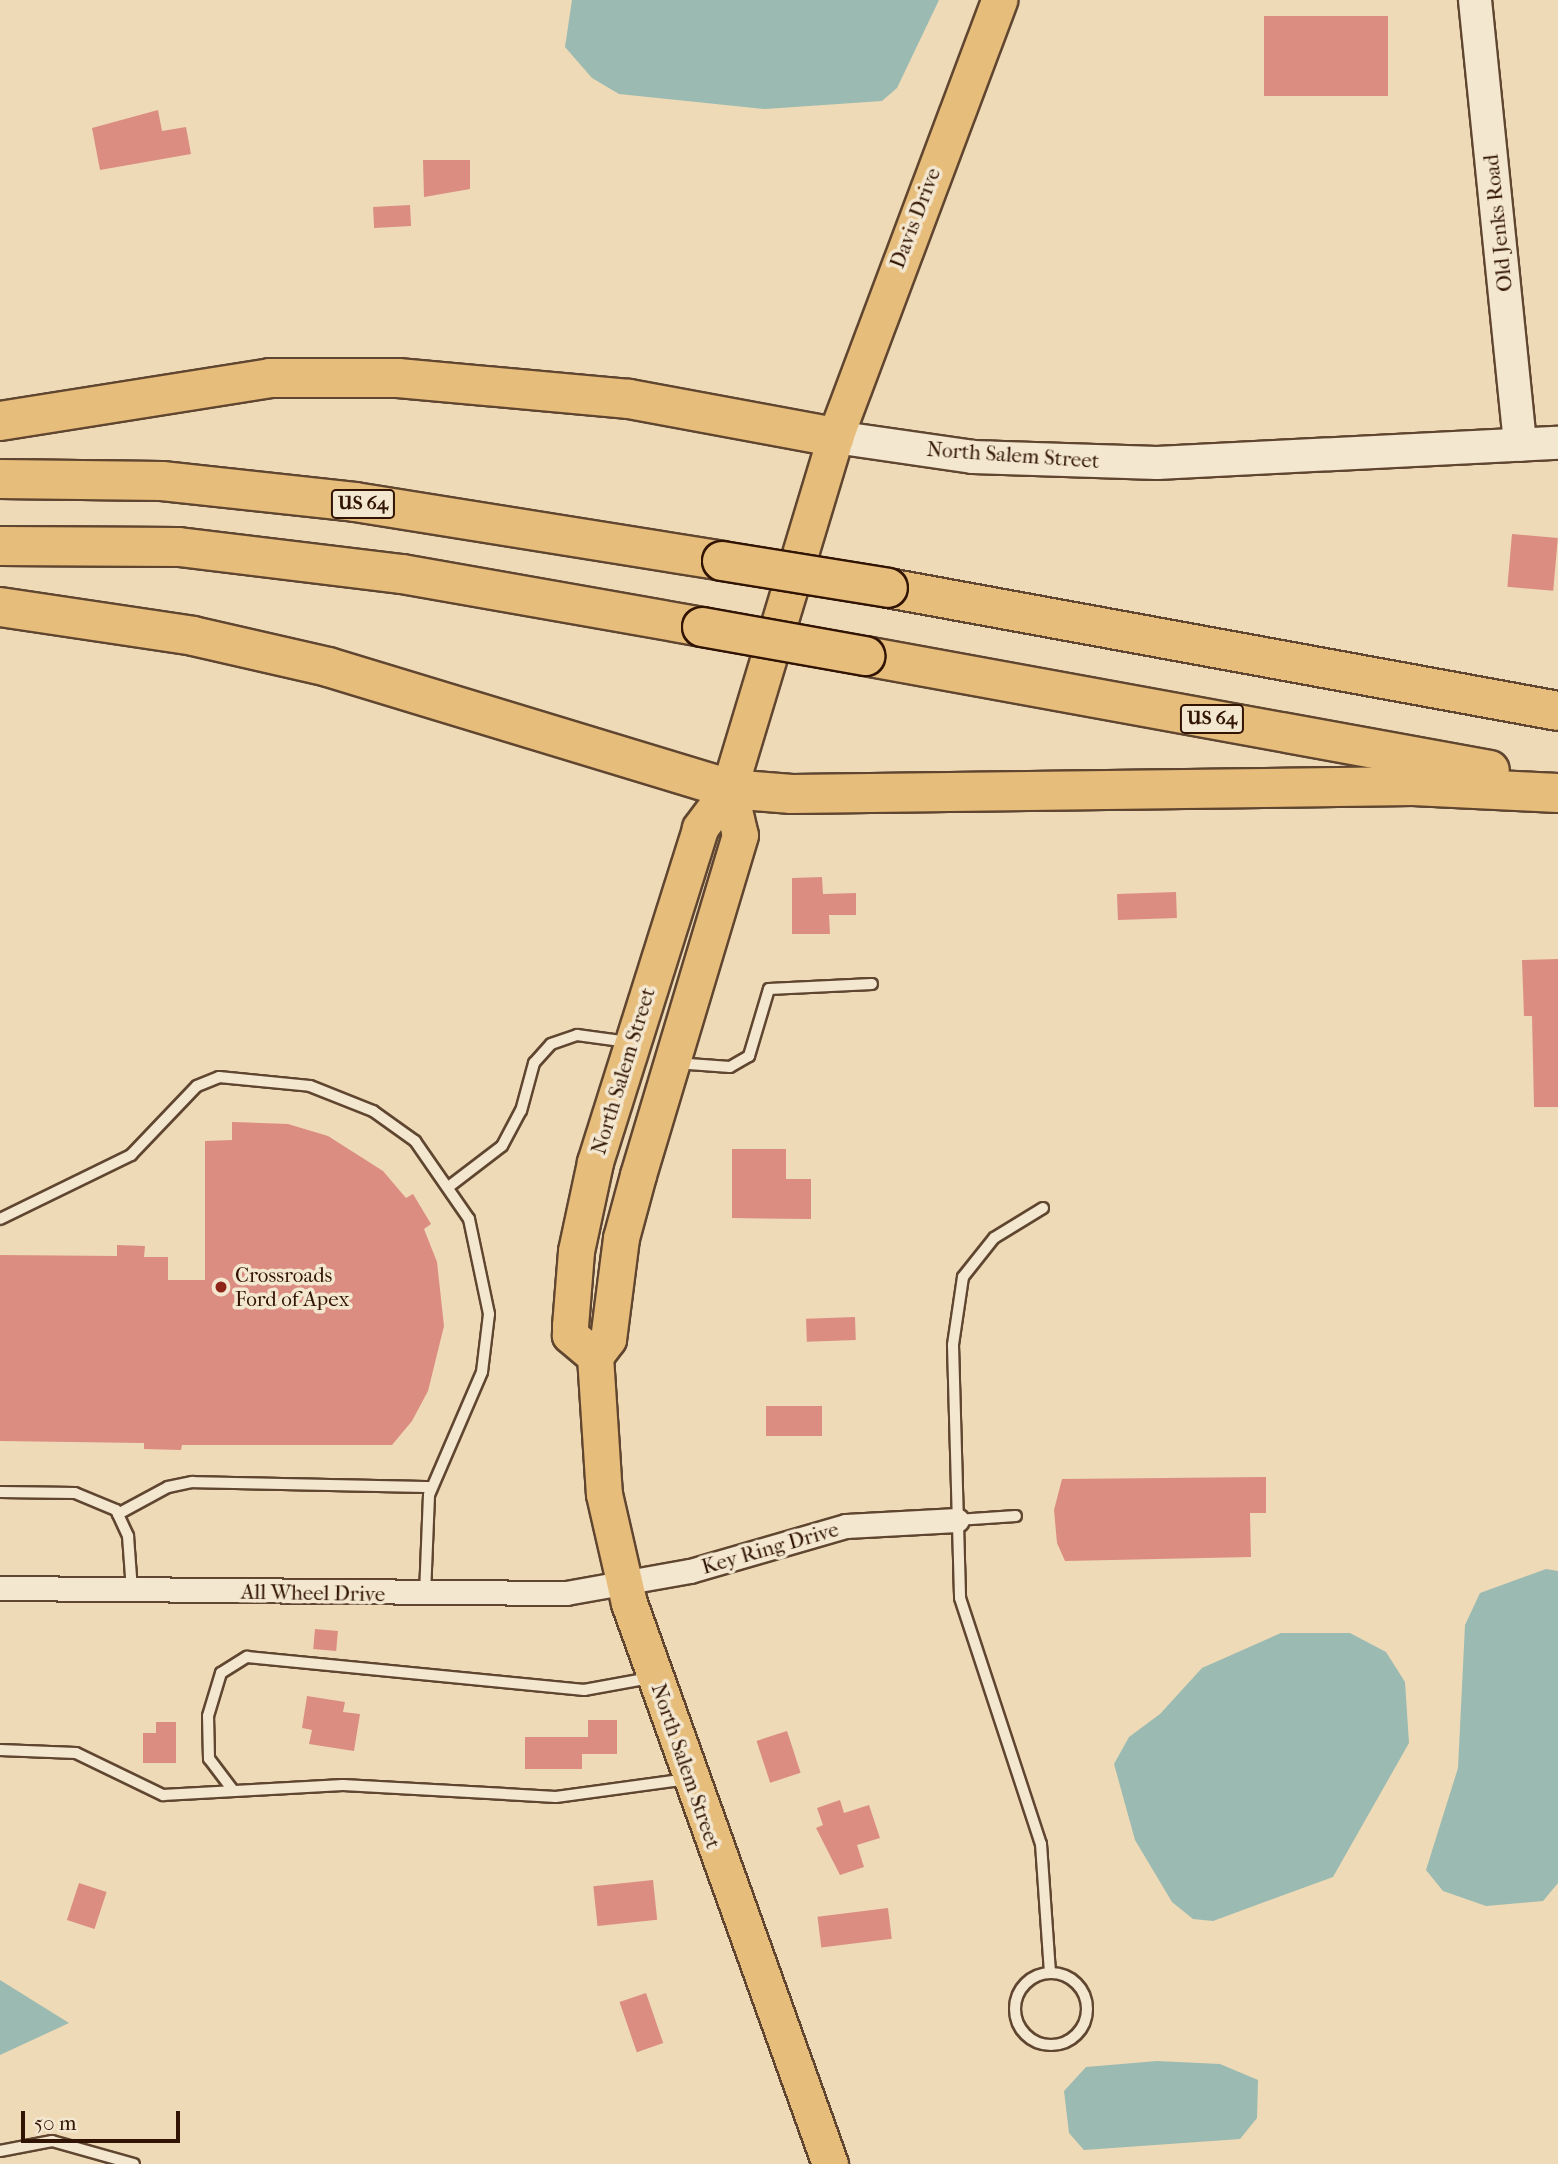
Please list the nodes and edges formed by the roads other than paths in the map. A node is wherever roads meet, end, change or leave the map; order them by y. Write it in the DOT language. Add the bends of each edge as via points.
graph roads {
  1 [pos="999,0"];
  2 [pos="1475,0"];
  3 [pos="0,421"];
  4 [pos="835,437"];
  5 [pos="1558,443"];
  6 [pos="1520,445"];
  7 [pos="0,479"];
  8 [pos="0,545"];
  9 [pos="0,607"];
  10 [pos="1558,711"];
  11 [pos="1558,782"];
  12 [pos="729,789"];
  13 [pos="1558,793"];
  14 [pos="872,985"];
  15 [pos="632,1042"];
  16 [pos="672,1063"];
  17 [pos="451,1185"];
  18 [pos="1043,1208"];
  19 [pos="0,1219"];
  20 [pos="621,1238"];
  21 [pos="595,1356"];
  22 [pos="432,1487"];
  23 [pos="0,1492"];
  24 [pos="118,1514"];
  25 [pos="1016,1516"];
  26 [pos="957,1520"];
  27 [pos="625,1584"];
  28 [pos="0,1588"];
  29 [pos="132,1590"];
  30 [pos="425,1594"];
  31 [pos="655,1677"];
  32 [pos="0,1750"];
  33 [pos="691,1779"];
  34 [pos="232,1789"];
  35 [pos="1050,1973"];
  36 [pos="0,2151"];
  37 [pos="134,2164"];
  38 [pos="830,2164"];
  1 -- 4 [label="main road, Davis Drive"];
  2 -- 6 [label="main road, Old Jenks Road"];
  3 -- 4 [label="highway" via="270,378 398,378 629,399"];
  4 -- 6 [label="main road, North Salem Street" via="973,457 1157,463"];
  4 -- 12 [label="main road, North Salem Street"];
  5 -- 6 [label="main road, North Salem Street"];
  7 -- 10 [label="highway, US 64, bridge" via="162,481 341,501 888,588"];
  8 -- 11 [label="highway, US 64, bridge" via="193,549 402,574"];
  9 -- 12 [label="highway" via="193,636 328,667"];
  12 -- 13 [label="highway" via="792,794 1413,786"];
  12 -- 15 [label="main road, North Salem Street" via="700,828"];
  12 -- 16 [label="main road, North Salem Street" via="740,835"];
  14 -- 16 [label="lane" via="769,989 749,1056 730,1067"];
  15 -- 17 [label="lane" via="577,1035 551,1044 534,1063 521,1111 502,1146"];
  15 -- 20 [label="main road" via="647,1065 619,1164"];
  15 -- 21 [label="main road, North Salem Street" via="586,1197 573,1283 570,1335"];
  16 -- 20 [label="main road, North Salem Street"];
  17 -- 19 [label="lane" via="415,1141 346,1098 278,1080 219,1077 197,1086 131,1155"];
  17 -- 22 [label="lane" via="486,1276 488,1341 471,1404"];
  18 -- 26 [label="lane" via="994,1238 963,1277 954,1308"];
  20 -- 21 [label="main road, North Salem Street" via="608,1339"];
  21 -- 27 [label="main road, North Salem Street" via="604,1494"];
  22 -- 24 [label="lane" via="192,1482 168,1487"];
  22 -- 30 [label="lane"];
  23 -- 24 [label="lane" via="75,1493"];
  24 -- 29 [label="lane" via="128,1536"];
  25 -- 26 [label="lane"];
  26 -- 27 [label="street, Key Ring Drive" via="846,1526"];
  26 -- 35 [label="lane" via="963,1617 1045,1859"];
  27 -- 30 [label="street, All Wheel Drive" via="566,1593"];
  27 -- 31 [label="main road, North Salem Street"];
  28 -- 29 [label="street, All Wheel Drive"];
  29 -- 30 [label="street, All Wheel Drive"];
  31 -- 33 [label="main road, North Salem Street"];
  31 -- 34 [label="lane" via="611,1690 584,1690 247,1657 221,1673 208,1716 209,1759"];
  32 -- 34 [label="lane" via="76,1753 163,1795"];
  33 -- 34 [label="lane" via="644,1790 503,1799 343,1785"];
  33 -- 38 [label="main road, North Salem Street"];
  35 -- 35 [label="lane" via="1020,1989 1014,2011 1022,2032 1052,2046 1076,2037 1087,2002 1074,1980"];
  36 -- 37 [label="lane" via="52,2141"];
}
